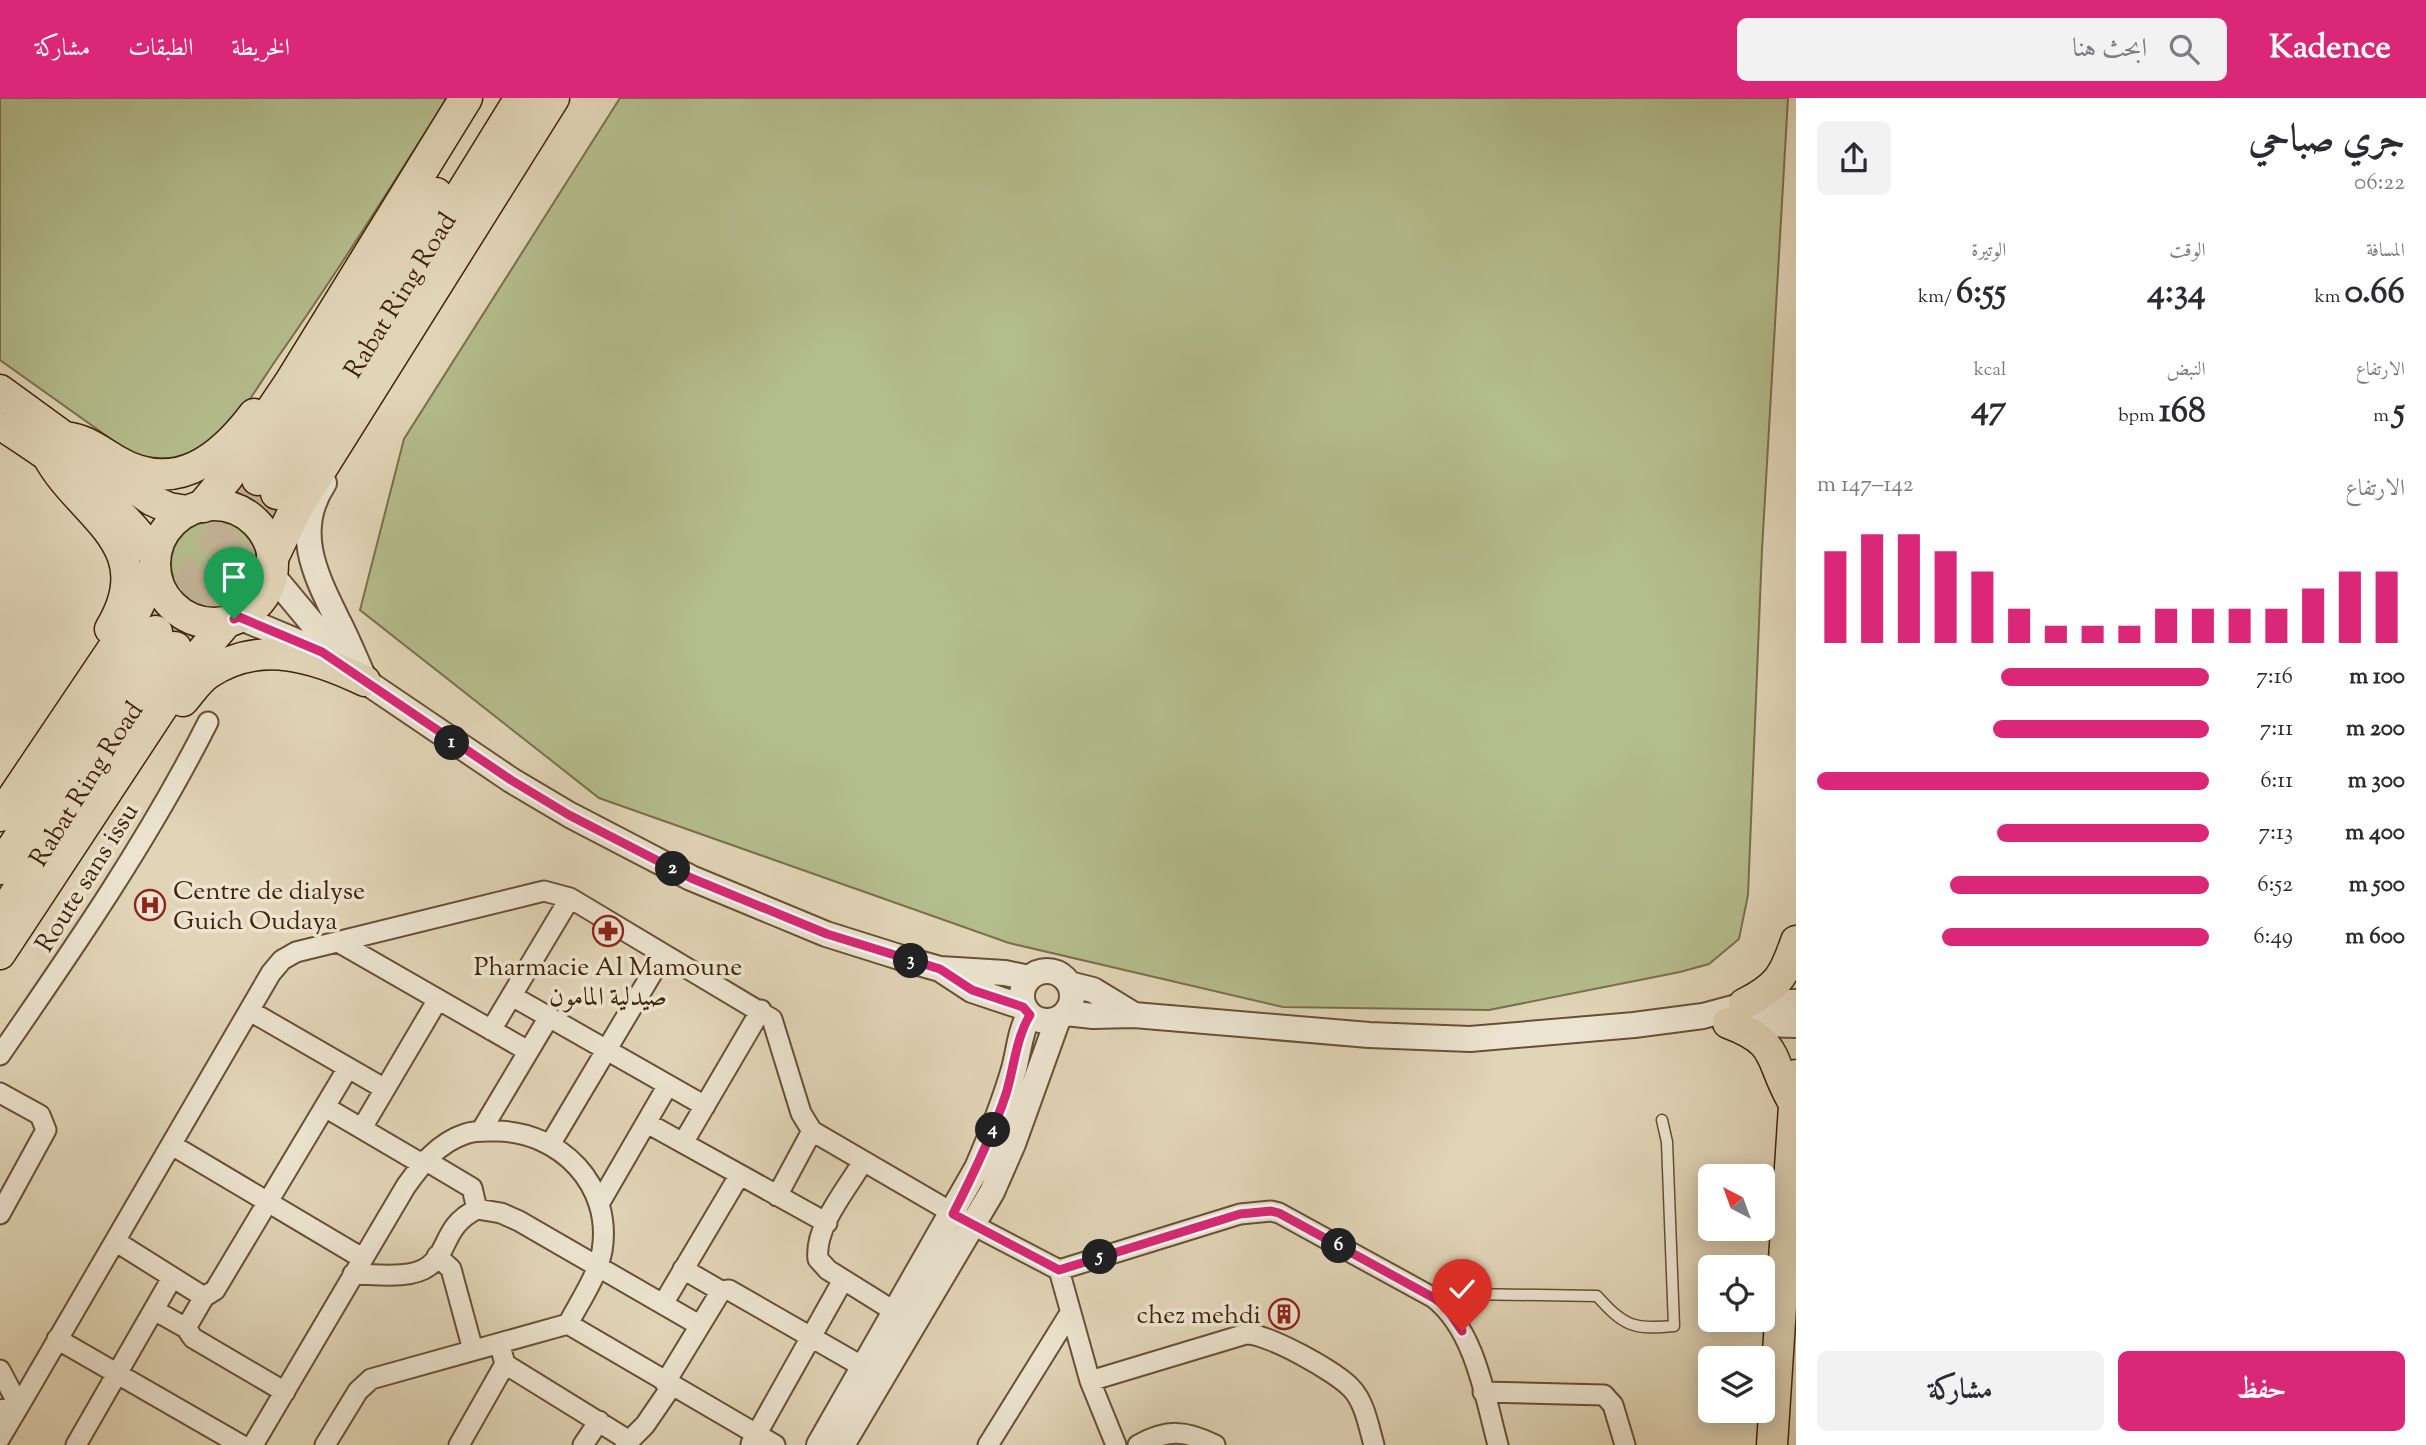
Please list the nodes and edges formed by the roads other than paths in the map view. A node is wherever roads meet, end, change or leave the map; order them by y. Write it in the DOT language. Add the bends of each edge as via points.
graph roads {
  1 [pos="466,98"];
  2 [pos="496,98"];
  3 [pos="521,98"];
  4 [pos="553,98"];
  5 [pos="291,382"];
  6 [pos="0,390"];
  7 [pos="0,424"];
  8 [pos="347,429"];
  9 [pos="55,446"];
  10 [pos="195,508"];
  11 [pos="155,564"];
  12 [pos="272,566"];
  13 [pos="234,619"];
  14 [pos="93,678"];
  15 [pos="365,681"];
  16 [pos="208,722"];
  17 [pos="152,723"];
  18 [pos="0,816"];
  19 [pos="0,868"];
  20 [pos="570,898"];
  21 [pos="0,920"];
  22 [pos="1796,941"];
  23 [pos="340,943"];
  24 [pos="0,954"];
  25 [pos="663,955"];
  26 [pos="940,969"];
  27 [pos="1029,978"];
  28 [pos="1069,984"];
  29 [pos="512,996"];
  30 [pos="437,1001"];
  31 [pos="1796,1002"];
  32 [pos="761,1010"];
  33 [pos="250,1011"];
  34 [pos="1026,1011"];
  35 [pos="1725,1014"];
  36 [pos="1133,1015"];
  37 [pos="1062,1016"];
  38 [pos="1093,1016"];
  39 [pos="549,1017"];
  40 [pos="1796,1025"];
  41 [pos="491,1030"];
  42 [pos="1049,1046"];
  43 [pos="528,1051"];
  44 [pos="608,1051"];
  45 [pos="0,1055"];
  46 [pos="348,1068"];
  47 [pos="668,1085"];
  48 [pos="1794,1088"];
  49 [pos="385,1089"];
  50 [pos="0,1093"];
  51 [pos="705,1106"];
  52 [pos="325,1107"];
  53 [pos="1662,1120"];
  54 [pos="647,1123"];
  55 [pos="362,1128"];
  56 [pos="481,1131"];
  57 [pos="812,1131"];
  58 [pos="551,1143"];
  59 [pos="683,1143"];
  60 [pos="172,1145"];
  61 [pos="424,1162"];
  62 [pos="862,1163"];
  63 [pos="739,1176"];
  64 [pos="776,1196"];
  65 [pos="268,1202"];
  66 [pos="599,1204"];
  67 [pos="477,1209"];
  68 [pos="0,1214"];
  69 [pos="964,1220"];
  70 [pos="827,1223"];
  71 [pos="115,1241"];
  72 [pos="437,1256"];
  73 [pos="358,1266"];
  74 [pos="598,1267"];
  75 [pos="683,1269"];
  76 [pos="1059,1270"];
  77 [pos="172,1278"];
  78 [pos="843,1280"];
  79 [pos="721,1291"];
  80 [pos="204,1297"];
  81 [pos="663,1304"];
  82 [pos="1446,1307"];
  83 [pos="154,1310"];
  84 [pos="897,1313"];
  85 [pos="1070,1313"];
  86 [pos="568,1324"];
  87 [pos="699,1325"];
  88 [pos="186,1328"];
  89 [pos="809,1338"];
  90 [pos="57,1339"];
  91 [pos="499,1342"];
  92 [pos="472,1350"];
  93 [pos="505,1364"];
  94 [pos="865,1368"];
  95 [pos="0,1370"];
  96 [pos="116,1373"];
  97 [pos="1090,1381"];
  98 [pos="668,1385"];
  99 [pos="285,1392"];
  100 [pos="1483,1392"];
  101 [pos="9,1408"];
  102 [pos="599,1421"];
  103 [pos="845,1437"];
  104 [pos="0,1438"];
  105 [pos="753,1440"];
  106 [pos="626,1443"];
  107 [pos="76,1445"];
  108 [pos="241,1445"];
  109 [pos="253,1445"];
  110 [pos="325,1445"];
  111 [pos="460,1445"];
  112 [pos="583,1445"];
  113 [pos="775,1445"];
  114 [pos="819,1445"];
  115 [pos="988,1445"];
  116 [pos="1116,1445"];
  117 [pos="1138,1445"];
  118 [pos="1215,1445"];
  119 [pos="1374,1445"];
  120 [pos="1497,1445"];
  121 [pos="1625,1445"];
  122 [pos="1772,1445"];
  1 -- 5 [label="highway"];
  2 -- 3 [label="highway, Rabat Ring Road" via="268,486"];
  4 -- 8 [label="highway"];
  5 -- 9 [label="main road" via="263,404 217,457 190,470 145,472 87,442"];
  5 -- 10 [label="highway" via="228,477"];
  6 -- 9 [label="main road"];
  7 -- 9 [label="main road"];
  8 -- 12 [label="highway" via="287,523"];
  8 -- 15 [label="street" via="334,468 314,504 310,552 314,573"];
  9 -- 10 [label="main road" via="169,508"];
  9 -- 11 [label="main road" via="135,528"];
  9 -- 14 [label="main road" via="66,484 103,520 125,571 122,603 94,657"];
  10 -- 11 [label="main road" via="166,529"];
  10 -- 12 [label="main road" via="219,505 249,516 268,541"];
  11 -- 13 [label="main road" via="158,586 174,609 200,622"];
  11 -- 14 [label="main road" via="130,623"];
  12 -- 13 [label="main road" via="257,604"];
  12 -- 15 [label="street" via="319,635"];
  13 -- 15 [label="street" via="322,652"];
  13 -- 17 [label="main road" via="197,657"];
  14 -- 18 [label="main road"];
  15 -- 17 [label="main road" via="311,657 263,654 234,660 207,674 180,705"];
  15 -- 26 [label="street" via="511,780 691,878 827,934"];
  16 -- 45 [label="street, Route sans issu" via="89,926"];
  17 -- 24 [label="main road"];
  19 -- 21 [label="highway, Rabat Ring Road" via="165,640 117,732"];
  20 -- 23 [label="street" via="544,891"];
  20 -- 25 [label="street"];
  20 -- 29 [label="street"];
  22 -- 35 [label="main road" via="1780,979"];
  23 -- 30 [label="street"];
  23 -- 33 [label="street" via="282,960"];
  25 -- 32 [label="street"];
  25 -- 44 [label="street"];
  26 -- 27 [label="street"];
  26 -- 34 [label="street" via="972,990"];
  27 -- 28 [label="street" via="1051,971"];
  27 -- 34 [label="street" via="1021,993"];
  28 -- 36 [label="street" via="1093,990"];
  28 -- 37 [label="street" via="1072,995"];
  29 -- 39 [label="street"];
  29 -- 41 [label="street"];
  30 -- 41 [label="street"];
  30 -- 49 [label="street"];
  31 -- 35 [label="street" via="1769,1000"];
  32 -- 51 [label="street"];
  32 -- 57 [label="street" via="777,1027 801,1113"];
  33 -- 46 [label="street"];
  33 -- 60 [label="street"];
  34 -- 37 [label="street" via="1040,1021"];
  34 -- 69 [label="street" via="1015,1065"];
  35 -- 36 [label="street" via="1470,1039"];
  35 -- 40 [label="street"];
  35 -- 48 [label="main road" via="1770,1048"];
  36 -- 38 [label="street"];
  37 -- 38 [label="street"];
  37 -- 42 [label="street"];
  38 -- 42 [label="street" via="1068,1026"];
  39 -- 43 [label="street"];
  39 -- 44 [label="street"];
  41 -- 43 [label="street"];
  42 -- 69 [label="street" via="1013,1144"];
  43 -- 56 [label="street"];
  44 -- 47 [label="street"];
  44 -- 58 [label="street"];
  46 -- 49 [label="street"];
  46 -- 52 [label="street"];
  47 -- 51 [label="street"];
  47 -- 54 [label="street"];
  48 -- 122 [label="main road"];
  49 -- 55 [label="street"];
  50 -- 68 [label="street" via="40,1115 46,1127"];
  51 -- 59 [label="street"];
  52 -- 55 [label="street"];
  52 -- 65 [label="street"];
  53 -- 82 [label="lane" via="1667,1142 1674,1326 1630,1326 1597,1296 1468,1294"];
  54 -- 59 [label="street"];
  54 -- 66 [label="street"];
  55 -- 61 [label="street"];
  56 -- 58 [label="street" via="512,1131"];
  56 -- 61 [label="street" via="444,1143"];
  57 -- 62 [label="street"];
  57 -- 64 [label="street"];
  58 -- 66 [label="street" via="572,1160"];
  59 -- 63 [label="street"];
  60 -- 65 [label="street"];
  60 -- 71 [label="street"];
  61 -- 67 [label="street" via="472,1188"];
  61 -- 73 [label="street"];
  62 -- 69 [label="street"];
  62 -- 70 [label="street"];
  63 -- 64 [label="street"];
  63 -- 75 [label="street"];
  64 -- 70 [label="street"];
  65 -- 73 [label="street"];
  65 -- 80 [label="street" via="215,1290"];
  66 -- 74 [label="street" via="603,1235"];
  67 -- 72 [label="street" via="455,1224"];
  67 -- 74 [label="street" via="519,1221"];
  69 -- 76 [label="street"];
  69 -- 84 [label="street"];
  69 -- 103 [label="street"];
  70 -- 78 [label="street" via="818,1259"];
  71 -- 77 [label="street"];
  71 -- 90 [label="street"];
  72 -- 73 [label="street" via="429,1266 413,1273"];
  72 -- 92 [label="street" via="451,1269"];
  73 -- 99 [label="street"];
  74 -- 81 [label="street"];
  74 -- 86 [label="street"];
  75 -- 79 [label="street"];
  75 -- 81 [label="street"];
  76 -- 82 [label="street" via="1240,1214 1271,1211"];
  76 -- 85 [label="street"];
  77 -- 80 [label="street"];
  77 -- 83 [label="street"];
  78 -- 84 [label="street"];
  78 -- 89 [label="street"];
  79 -- 87 [label="street"];
  79 -- 89 [label="street" via="729,1290"];
  80 -- 88 [label="street"];
  81 -- 87 [label="street"];
  82 -- 100 [label="street" via="1462,1331"];
  83 -- 88 [label="street"];
  83 -- 96 [label="street"];
  84 -- 94 [label="street"];
  85 -- 97 [label="street"];
  85 -- 115 [label="street"];
  86 -- 91 [label="street"];
  86 -- 98 [label="street"];
  87 -- 98 [label="street"];
  88 -- 99 [label="street" via="193,1338"];
  89 -- 94 [label="street"];
  89 -- 105 [label="street"];
  90 -- 96 [label="street"];
  90 -- 101 [label="street"];
  91 -- 92 [label="street"];
  91 -- 93 [label="street"];
  92 -- 110 [label="street" via="371,1379 358,1391"];
  93 -- 102 [label="street"];
  93 -- 111 [label="street"];
  94 -- 103 [label="street"];
  95 -- 101 [label="street"];
  96 -- 107 [label="street"];
  96 -- 108 [label="street"];
  97 -- 116 [label="street"];
  97 -- 119 [label="street" via="1257,1334 1315,1363 1353,1390"];
  98 -- 105 [label="street"];
  98 -- 106 [label="street" via="645,1425"];
  99 -- 109 [label="street"];
  100 -- 120 [label="street"];
  100 -- 121 [label="street" via="1604,1395 1613,1405"];
  101 -- 104 [label="street"];
  102 -- 106 [label="street"];
  102 -- 112 [label="street"];
  103 -- 114 [label="street"];
  105 -- 113 [label="street"];
  117 -- 118 [label="street" via="1163,1434 1188,1432"];
}
